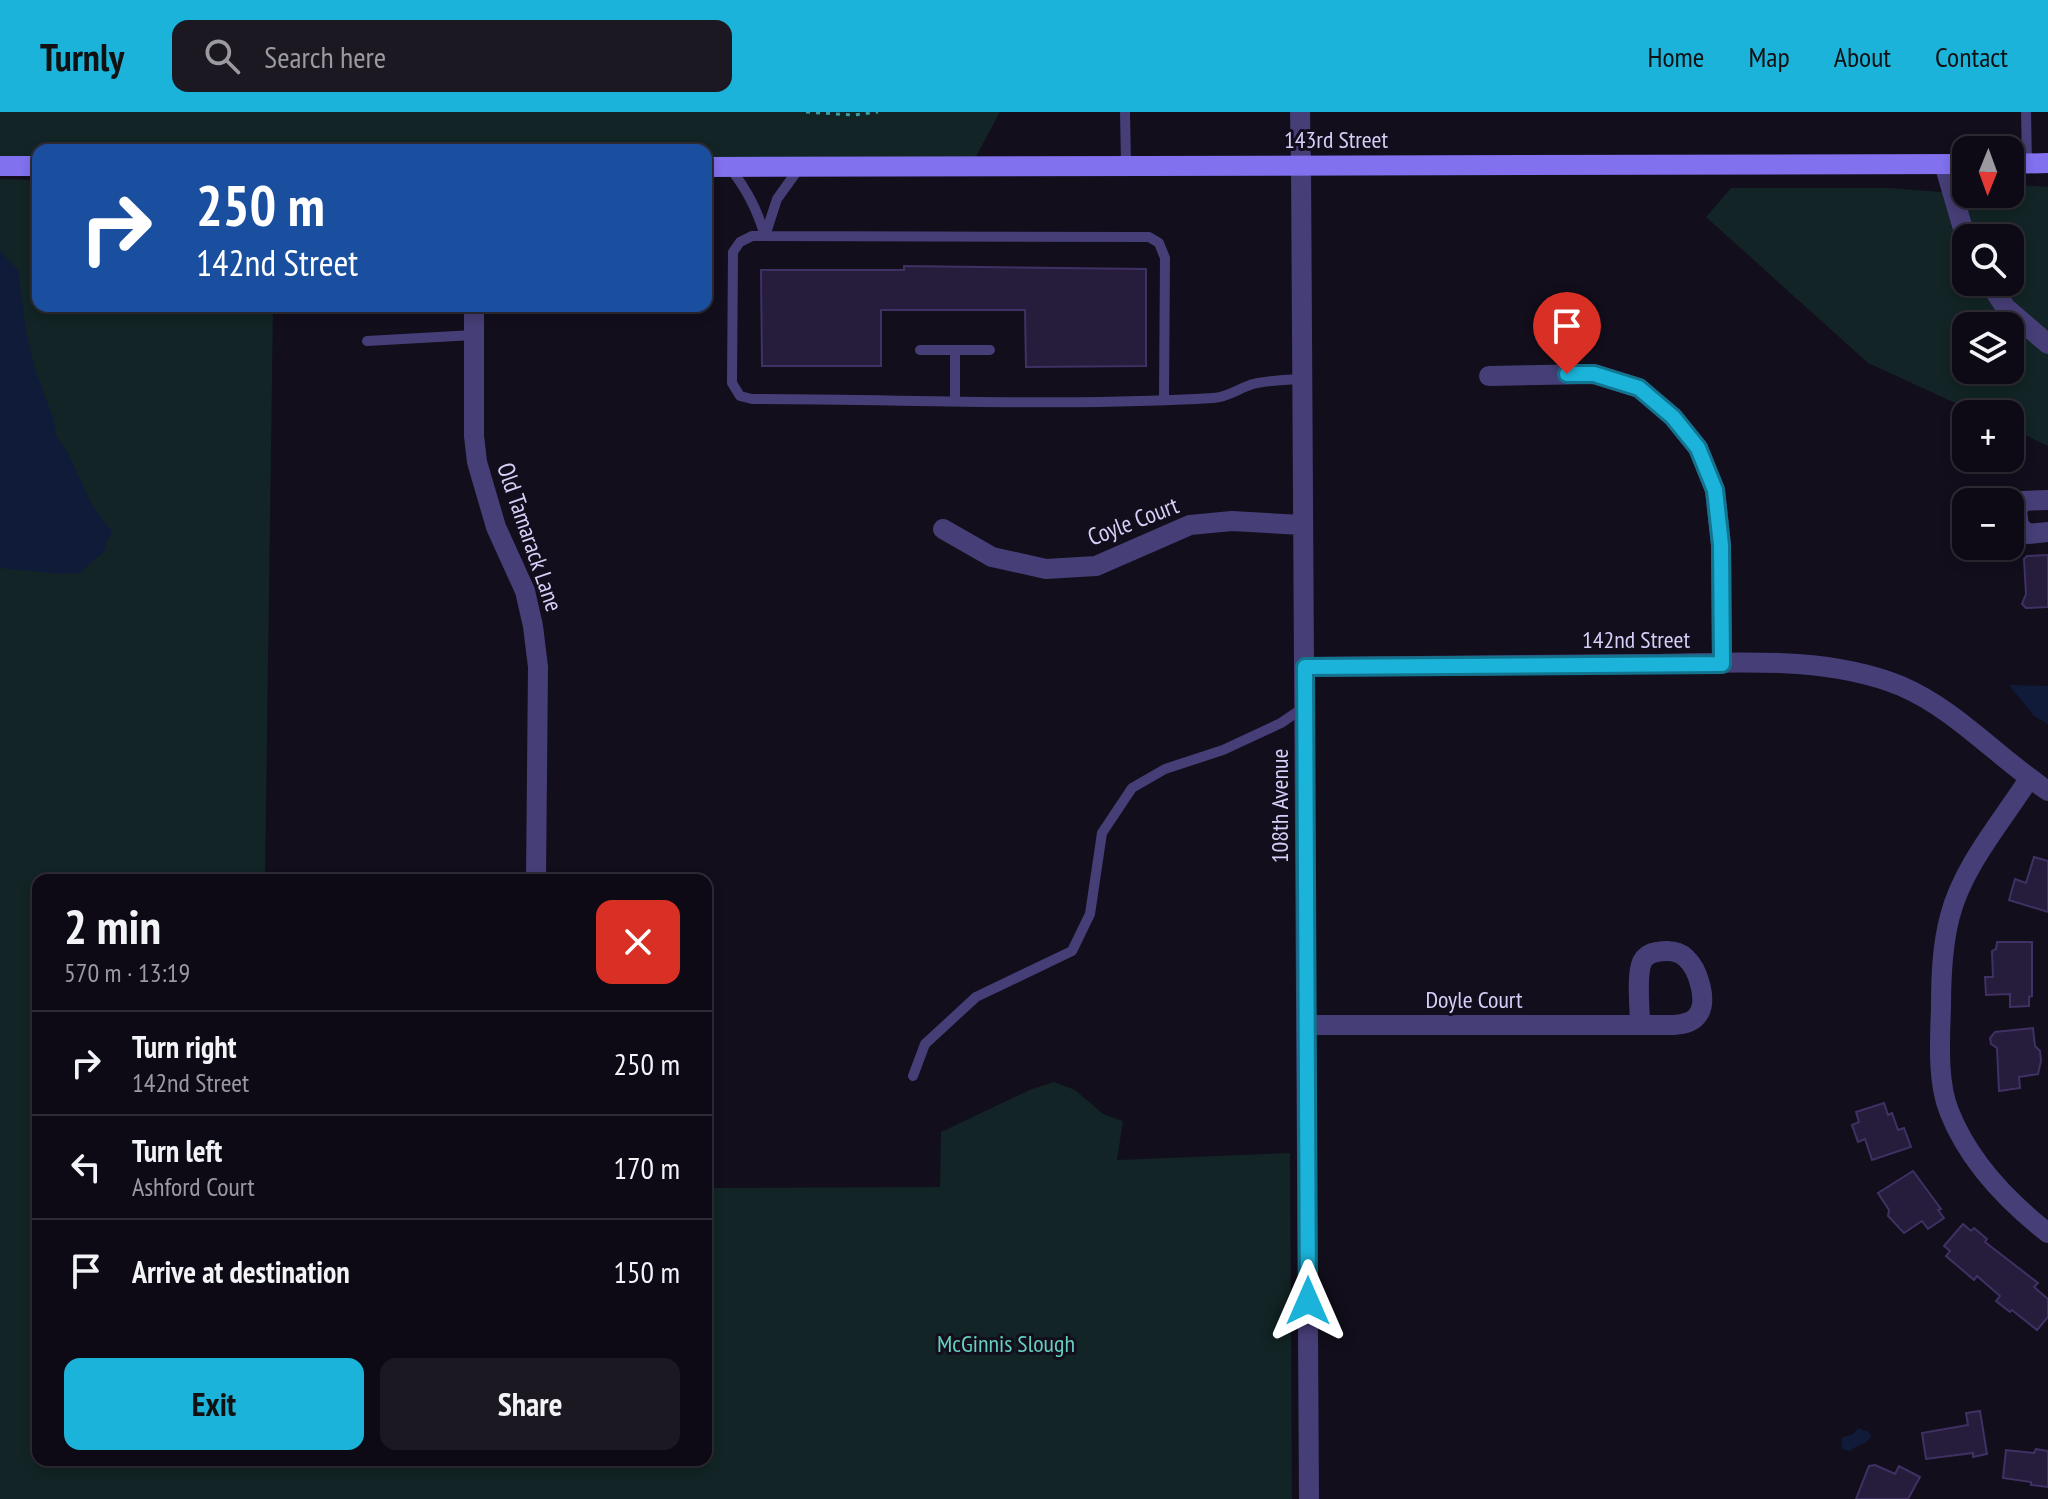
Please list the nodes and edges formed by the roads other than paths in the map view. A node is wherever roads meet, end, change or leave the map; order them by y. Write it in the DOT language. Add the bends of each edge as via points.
graph roads {
  1 [pos="1125,112"];
  2 [pos="1300,112"];
  3 [pos="2026,112"];
  4 [pos="2028,163"];
  5 [pos="1944,164"];
  6 [pos="1952,164"];
  7 [pos="1126,165"];
  8 [pos="1301,165"];
  9 [pos="0,166"];
  10 [pos="32,166"];
  11 [pos="801,166"];
  12 [pos="712,167"];
  13 [pos="728,167"];
  14 [pos="1962,224"];
  15 [pos="765,236"];
  16 [pos="1998,296"];
  17 [pos="474,312"];
  18 [pos="474,335"];
  19 [pos="367,341"];
  20 [pos="2048,344"];
  21 [pos="920,350"];
  22 [pos="955,350"];
  23 [pos="990,350"];
  24 [pos="1489,376"];
  25 [pos="1301,379"];
  26 [pos="1164,399"];
  27 [pos="955,400"];
  28 [pos="2048,500"];
  29 [pos="1302,525"];
  30 [pos="943,529"];
  31 [pos="2048,532"];
  32 [pos="1722,664"];
  33 [pos="1305,667"];
  34 [pos="1305,707"];
  35 [pos="2029,779"];
  36 [pos="2048,791"];
  37 [pos="536,874"];
  38 [pos="1307,1025"];
  39 [pos="1640,1025"];
  40 [pos="913,1076"];
  41 [pos="2048,1233"];
  42 [pos="1309,1499"];
  1 -- 7 [label="lane"];
  2 -- 8 [label="street, 108th Avenue"];
  3 -- 4 [label="lane"];
  5 -- 6 [label="main road, 143rd Street"];
  5 -- 8 [label="main road, 143rd Street"];
  5 -- 14 [label="street"];
  7 -- 8 [label="main road, 143rd Street"];
  7 -- 11 [label="main road, 143rd Street"];
  8 -- 25 [label="street, 108th Avenue"];
  9 -- 10 [label="main road"];
  11 -- 13 [label="main road, 143rd Street"];
  11 -- 15 [label="lane" via="777,199"];
  12 -- 13 [label="main road, 143rd Street"];
  13 -- 15 [label="lane" via="757,208"];
  15 -- 26 [label="lane" via="1149,237 1159,243 1165,258"];
  15 -- 27 [label="lane" via="740,242 733,252 732,383 740,396"];
  16 -- 20 [label="street"];
  17 -- 18 [label="street, Old Tamarack Lane"];
  18 -- 19 [label="lane"];
  18 -- 37 [label="street, Old Tamarack Lane" via="477,462 496,527 525,591 535,639"];
  21 -- 22 [label="lane"];
  22 -- 23 [label="lane"];
  22 -- 27 [label="lane"];
  24 -- 32 [label="street" via="1594,374 1639,388 1673,417 1698,448 1715,490"];
  25 -- 26 [label="lane" via="1249,385 1216,398"];
  25 -- 29 [label="street, 108th Avenue"];
  26 -- 27 [label="lane"];
  28 -- 31 [label="street" via="2022,501 2017,511 2019,526 2028,534"];
  29 -- 30 [label="street, Coyle Court" via="1190,525 1096,566 1046,569 992,557"];
  29 -- 33 [label="street, 108th Avenue"];
  32 -- 33 [label="street, 142nd Street"];
  32 -- 35 [label="street, 142nd Street" via="1859,671 1902,687 1941,707"];
  33 -- 34 [label="street, 108th Avenue"];
  34 -- 38 [label="street, 108th Avenue"];
  34 -- 40 [label="lane" via="1281,723 1165,769 1132,788 1102,833 1090,914 1072,951 976,997 925,1044"];
  35 -- 36 [label="street, 142nd Street"];
  35 -- 41 [label="street" via="1968,873 1950,915 1941,966 1940,1057 1948,1109 1971,1154 1997,1188"];
  38 -- 39 [label="street, Doyle Court"];
  38 -- 42 [label="street, 108th Avenue"];
}
